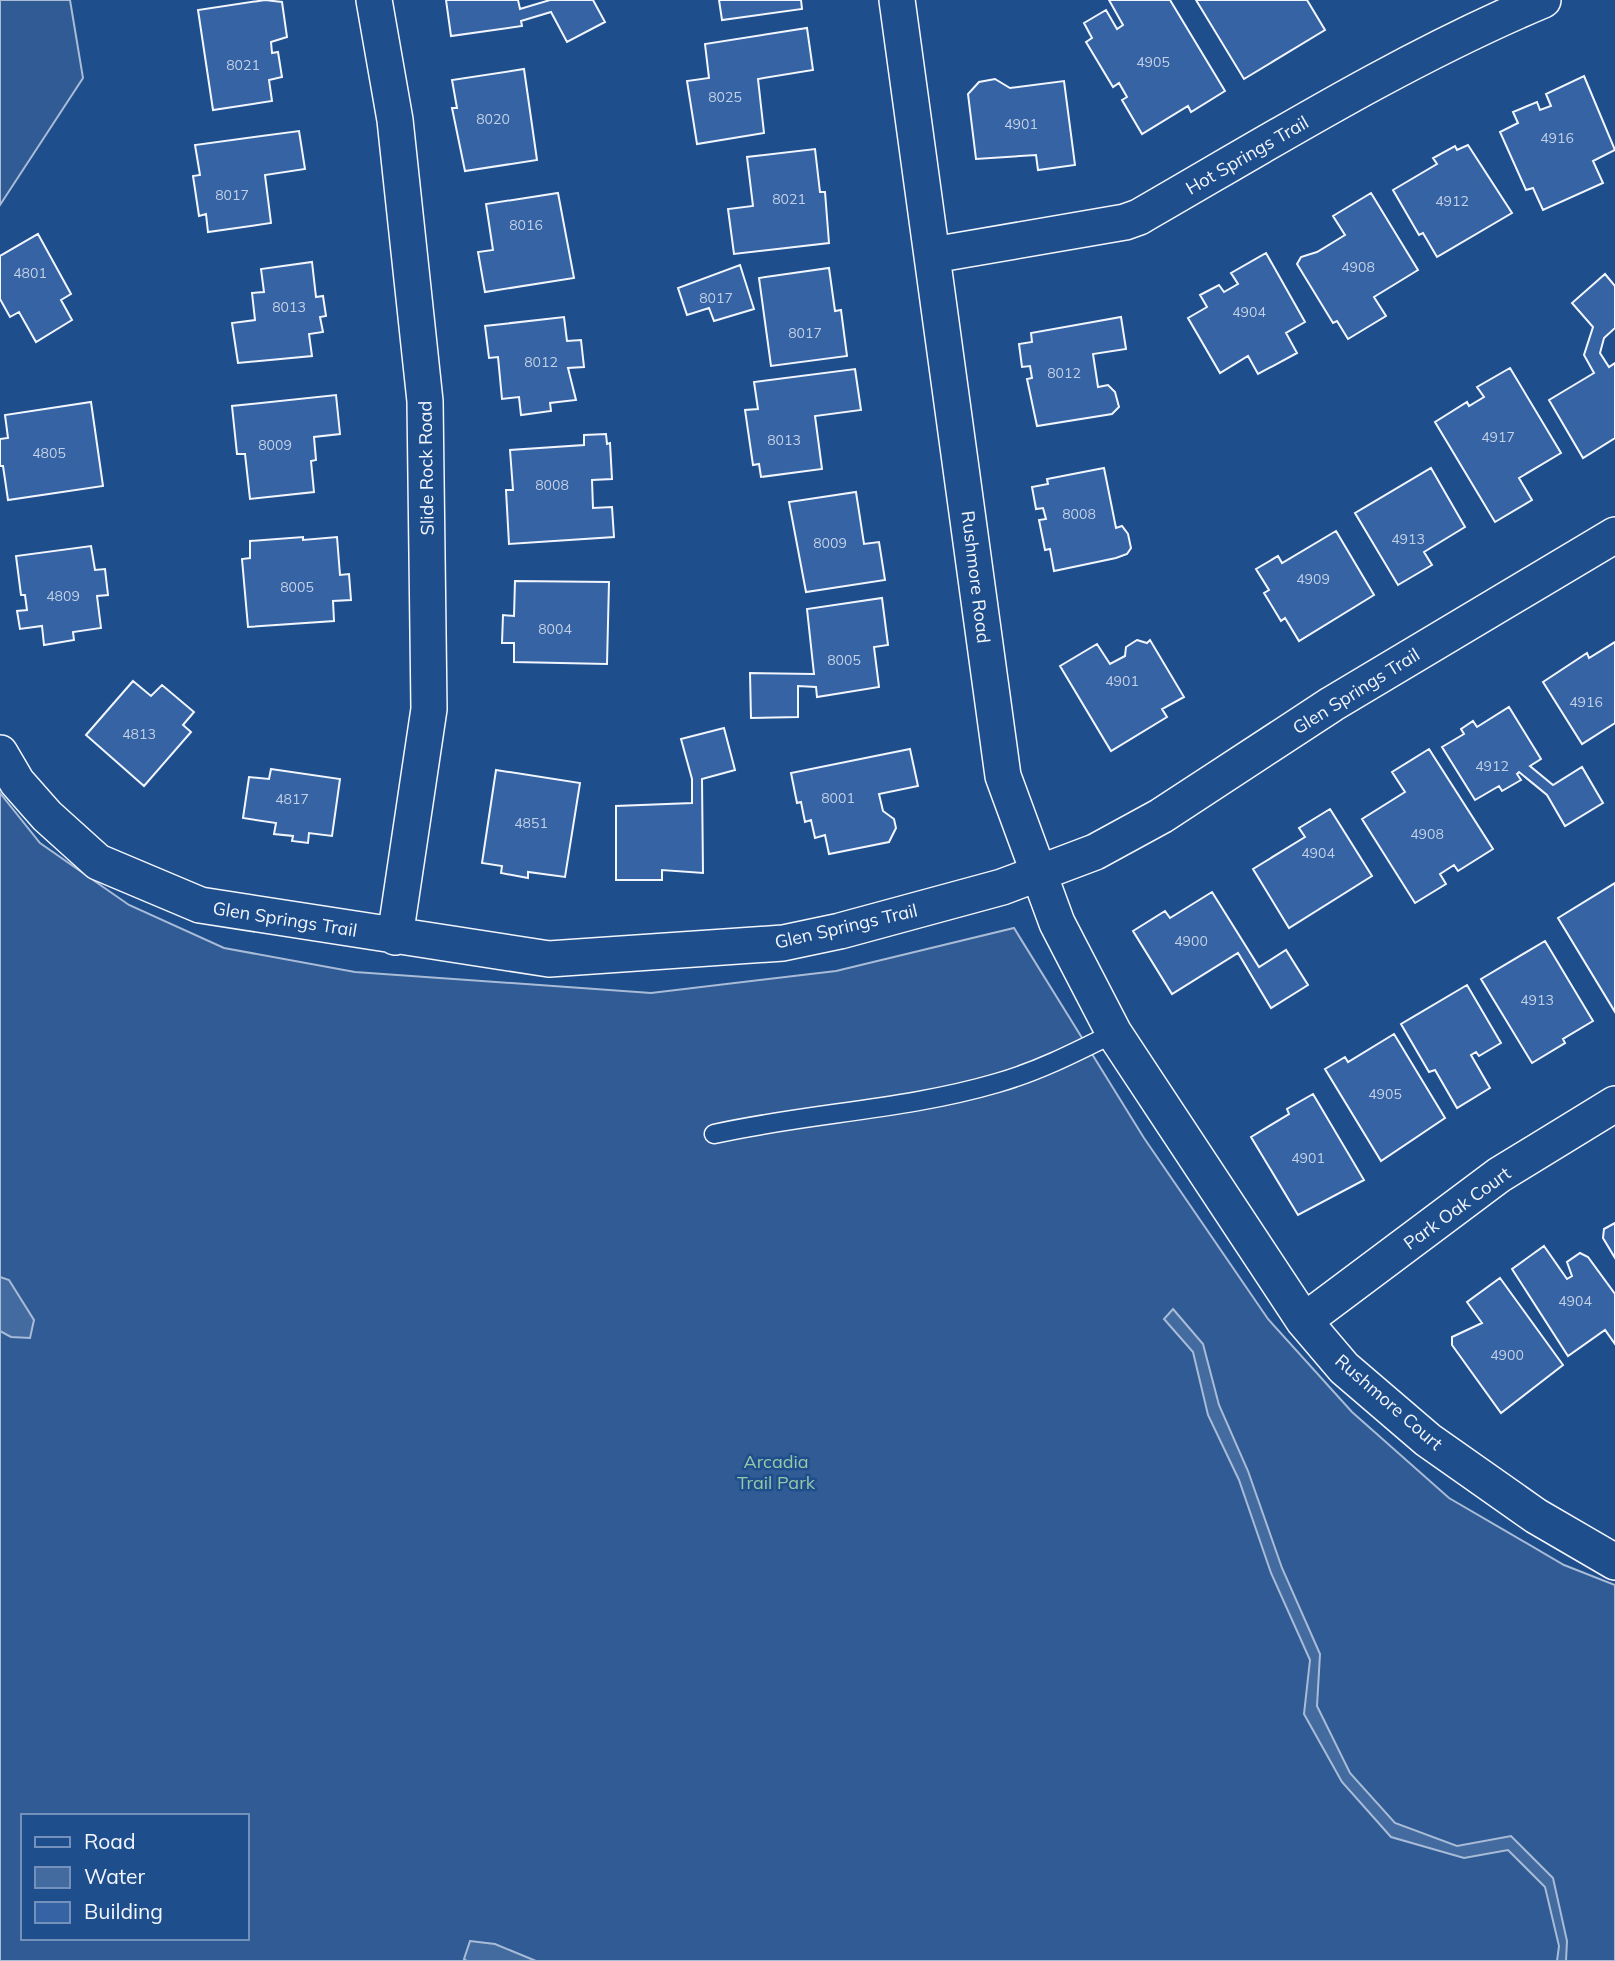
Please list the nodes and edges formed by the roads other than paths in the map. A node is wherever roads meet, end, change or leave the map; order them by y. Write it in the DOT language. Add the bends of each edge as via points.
graph roads {
  1 [pos="374,0"];
  2 [pos="897,0"];
  3 [pos="1543,0"];
  4 [pos="933,255"];
  5 [pos="1615,534"];
  6 [pos="0,753"];
  7 [pos="1039,874"];
  8 [pos="395,937"];
  9 [pos="1114,1033"];
  10 [pos="1615,1104"];
  11 [pos="1169,1118"];
  12 [pos="714,1134"];
  13 [pos="1304,1321"];
  14 [pos="1615,1562"];
  1 -- 8 [label="street, Slide Rock Road" via="395,120 425,401 429,709"];
  2 -- 4 [label="street, Rushmore Road"];
  3 -- 4 [label="street, Hot Springs Trail" via="1459,38 1139,217"];
  4 -- 7 [label="street, Rushmore Road" via="1003,776"];
  5 -- 7 [label="street, Glen Springs Trail" via="1332,704 1161,816 1095,852"];
  6 -- 8 [label="street, Glen Springs Trail" via="17,782 47,816 99,862 200,905"];
  7 -- 8 [label="street, Glen Springs Trail" via="840,931 757,945 549,959"];
  7 -- 9 [label="street, Rushmore Road" via="1057,923"];
  9 -- 11 [label="street, Rushmore Road"];
  9 -- 12 [label="lane" via="1059,1061 997,1083 931,1099"];
  10 -- 13 [label="street, Park Oak Court" via="1499,1175"];
  11 -- 13 [label="street, Rushmore Court"];
  13 -- 14 [label="street, Rushmore Court" via="1344,1368 1429,1440 1536,1516"];
}
